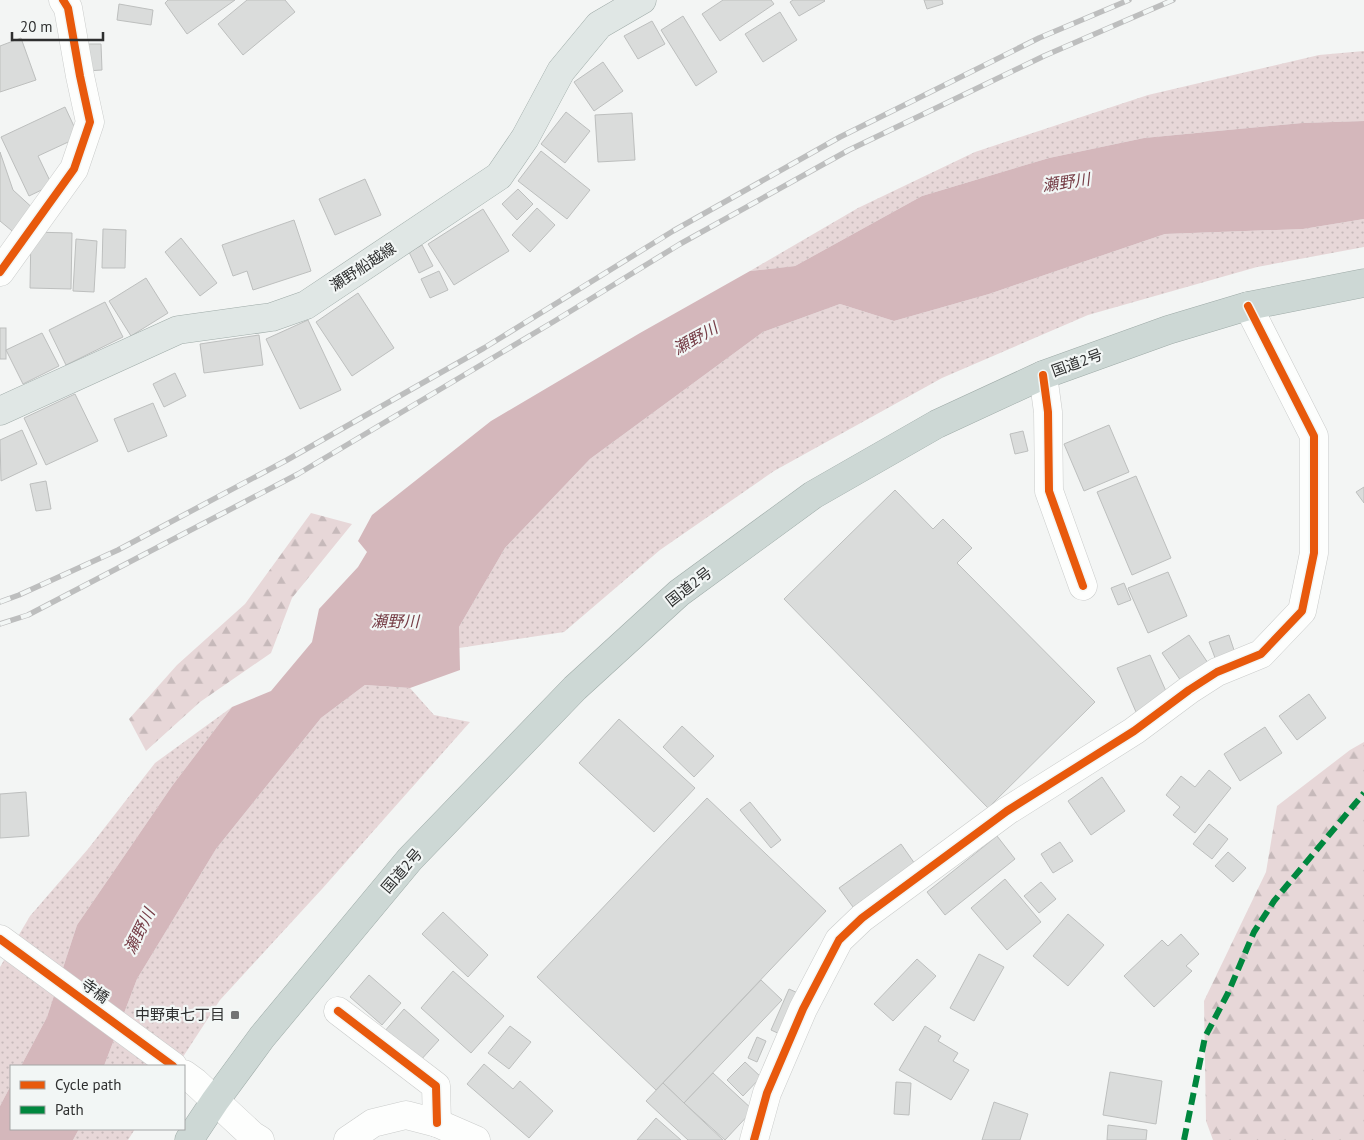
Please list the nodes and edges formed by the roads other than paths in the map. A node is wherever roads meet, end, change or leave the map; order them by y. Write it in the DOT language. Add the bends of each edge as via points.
graph roads {
  1 [pos="63,0"];
  2 [pos="642,0"];
  3 [pos="0,272"];
  4 [pos="1364,283"];
  5 [pos="1248,306"];
  6 [pos="1043,375"];
  7 [pos="0,411"];
  8 [pos="1083,586"];
  9 [pos="0,939"];
  10 [pos="338,1011"];
  11 [pos="172,1065"];
  12 [pos="189,1078"];
  13 [pos="215,1101"];
  14 [pos="437,1123"];
  15 [pos="189,1140"];
  16 [pos="260,1140"];
  17 [pos="348,1140"];
  18 [pos="476,1140"];
  19 [pos="754,1140"];
  1 -- 3 [label="street" via="68,8 90,122 74,169"];
  2 -- 7 [label="main road, 瀬野船越線" via="599,25 561,71 525,138 499,176 306,305 272,318 178,330"];
  4 -- 5 [label="highway, 国道2号"];
  5 -- 6 [label="highway, 国道2号" via="1168,330"];
  5 -- 19 [label="street" via="1314,436 1314,553 1302,610 1261,654 1217,672 1189,690 1134,731 1007,811 862,918 840,940 803,1010 767,1093"];
  6 -- 8 [label="street" via="1048,412 1049,491"];
  6 -- 13 [label="highway, 国道2号" via="938,424 813,495 679,593 576,688 410,859 262,1037"];
  9 -- 11 [label="street, 寺橋"];
  10 -- 14 [label="street" via="436,1086"];
  12 -- 13 [label="street"];
  13 -- 15 [label="highway, 国道2号"];
  13 -- 16 [label="street"];
  14 -- 17 [label="street" via="406,1116 373,1123"];
  14 -- 18 [label="street"];
}
